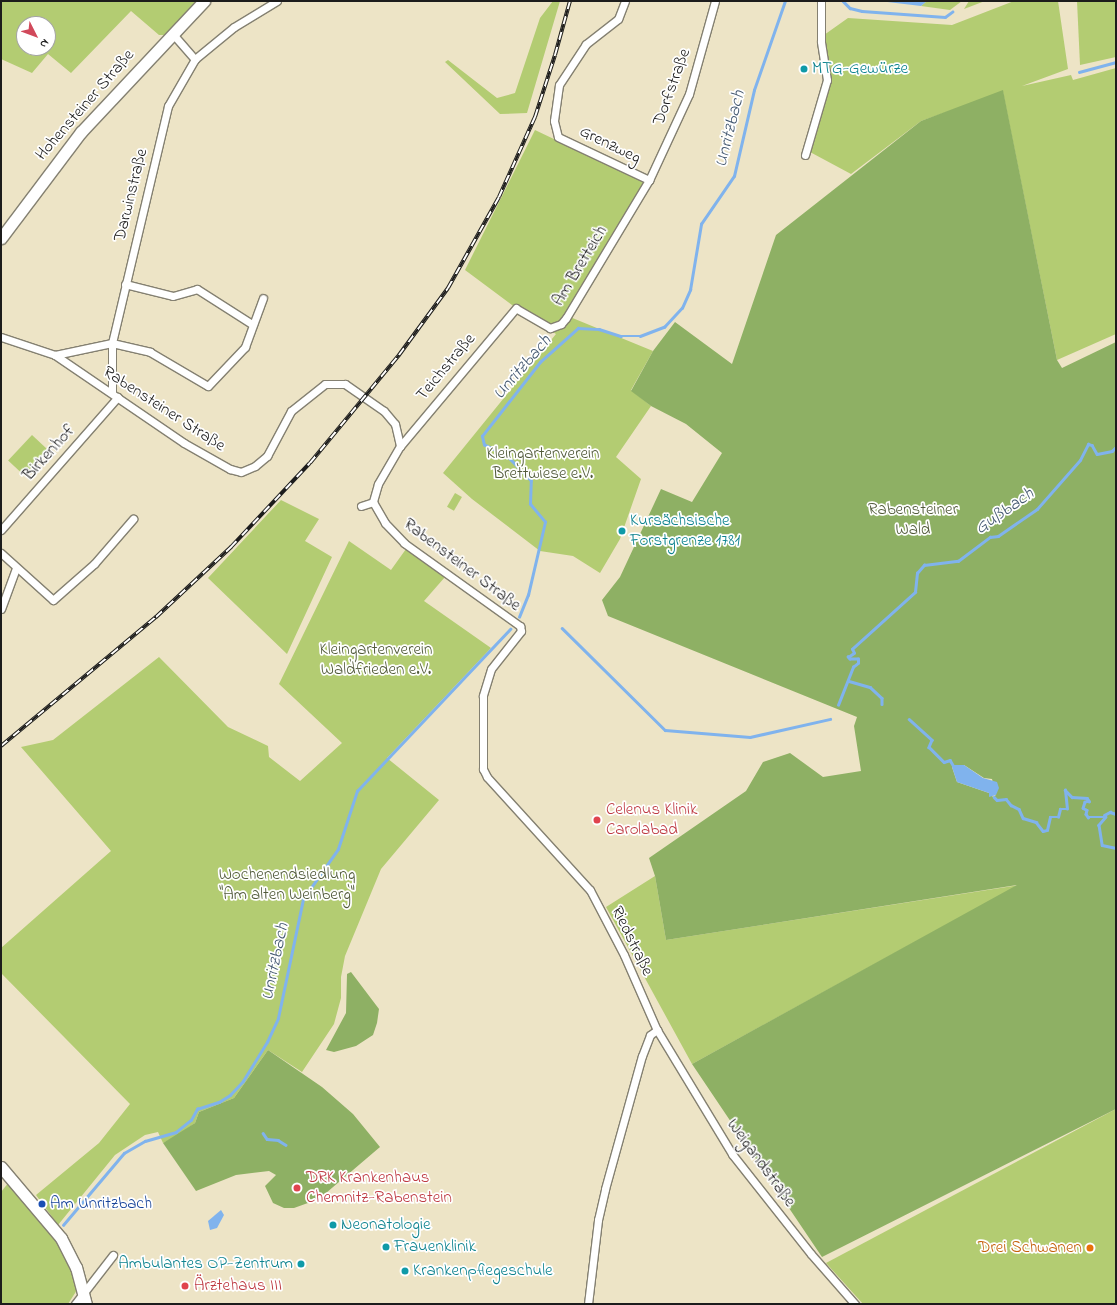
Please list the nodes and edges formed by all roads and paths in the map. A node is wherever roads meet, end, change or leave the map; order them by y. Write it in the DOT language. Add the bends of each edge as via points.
graph roads {
  1 [pos="204,1"];
  2 [pos="278,1"];
  3 [pos="625,1"];
  4 [pos="715,1"];
  5 [pos="821,1"];
  6 [pos="172,33"];
  7 [pos="195,59"];
  8 [pos="805,155"];
  9 [pos="650,180"];
  10 [pos="1,238"];
  11 [pos="125,284"];
  12 [pos="263,298"];
  13 [pos="516,308"];
  14 [pos="252,324"];
  15 [pos="1,338"];
  16 [pos="112,343"];
  17 [pos="55,355"];
  18 [pos="115,395"];
  19 [pos="400,446"];
  20 [pos="373,502"];
  21 [pos="361,506"];
  22 [pos="133,519"];
  23 [pos="1,530"];
  24 [pos="1,553"];
  25 [pos="16,568"];
  26 [pos="1,609"];
  27 [pos="521,631"];
  28 [pos="657,1030"];
  29 [pos="1,1167"];
  30 [pos="113,1255"];
  31 [pos="83,1293"];
  32 [pos="76,1304"];
  33 [pos="86,1304"];
  34 [pos="588,1304"];
  35 [pos="855,1304"];
  1 -- 6 [label="main road, Hohensteiner Straße"];
  2 -- 7 [label="street, Darwinstraße" via="234,27"];
  3 -- 9 [label="street, Grenzweg" via="618,20 586,44 559,85 554,121 558,137"];
  4 -- 9 [label="street, Dorfstraße" via="689,94"];
  5 -- 8 [label="street" via="821,41 827,80"];
  6 -- 7 [label="street"];
  6 -- 10 [label="main road, Hohensteiner Straße" via="81,132"];
  7 -- 11 [label="street, Darwinstraße" via="168,106"];
  9 -- 13 [label="street, Am Bretteich" via="560,324 550,328"];
  11 -- 14 [label="street" via="173,296 197,289"];
  11 -- 16 [label="street, Darwinstraße"];
  12 -- 14 [label="street"];
  13 -- 19 [label="street, Teichstraße"];
  14 -- 16 [label="street" via="245,348 208,386 150,352"];
  15 -- 17 [label="street, Rabensteiner Straße"];
  16 -- 17 [label="street"];
  16 -- 18 [label="street, Darwinstraße"];
  17 -- 18 [label="street, Rabensteiner Straße"];
  18 -- 19 [label="street, Rabensteiner Straße" via="184,443 214,461 241,472 255,466 267,456 291,411 325,384 345,384 384,411 395,424"];
  18 -- 23 [label="street, Birkenhof"];
  19 -- 20 [label="street" via="378,484"];
  20 -- 21 [label="street"];
  20 -- 27 [label="street, Rabensteiner Straße" via="385,523 404,543 511,619"];
  22 -- 25 [label="street" via="94,564 52,600"];
  24 -- 25 [label="street"];
  25 -- 26 [label="street"];
  27 -- 28 [label="street, Riedstraße" via="488,677 483,696 483,769 487,777 590,890 624,955"];
  28 -- 34 [label="street" via="650,1035 642,1056 605,1189 598,1220"];
  28 -- 35 [label="street, Weigandstraße" via="732,1154 811,1254"];
  29 -- 31 [label="main road" via="61,1238 76,1267"];
  30 -- 31 [label="street"];
  31 -- 32 [label="street"];
  31 -- 33 [label="main road"];
}
